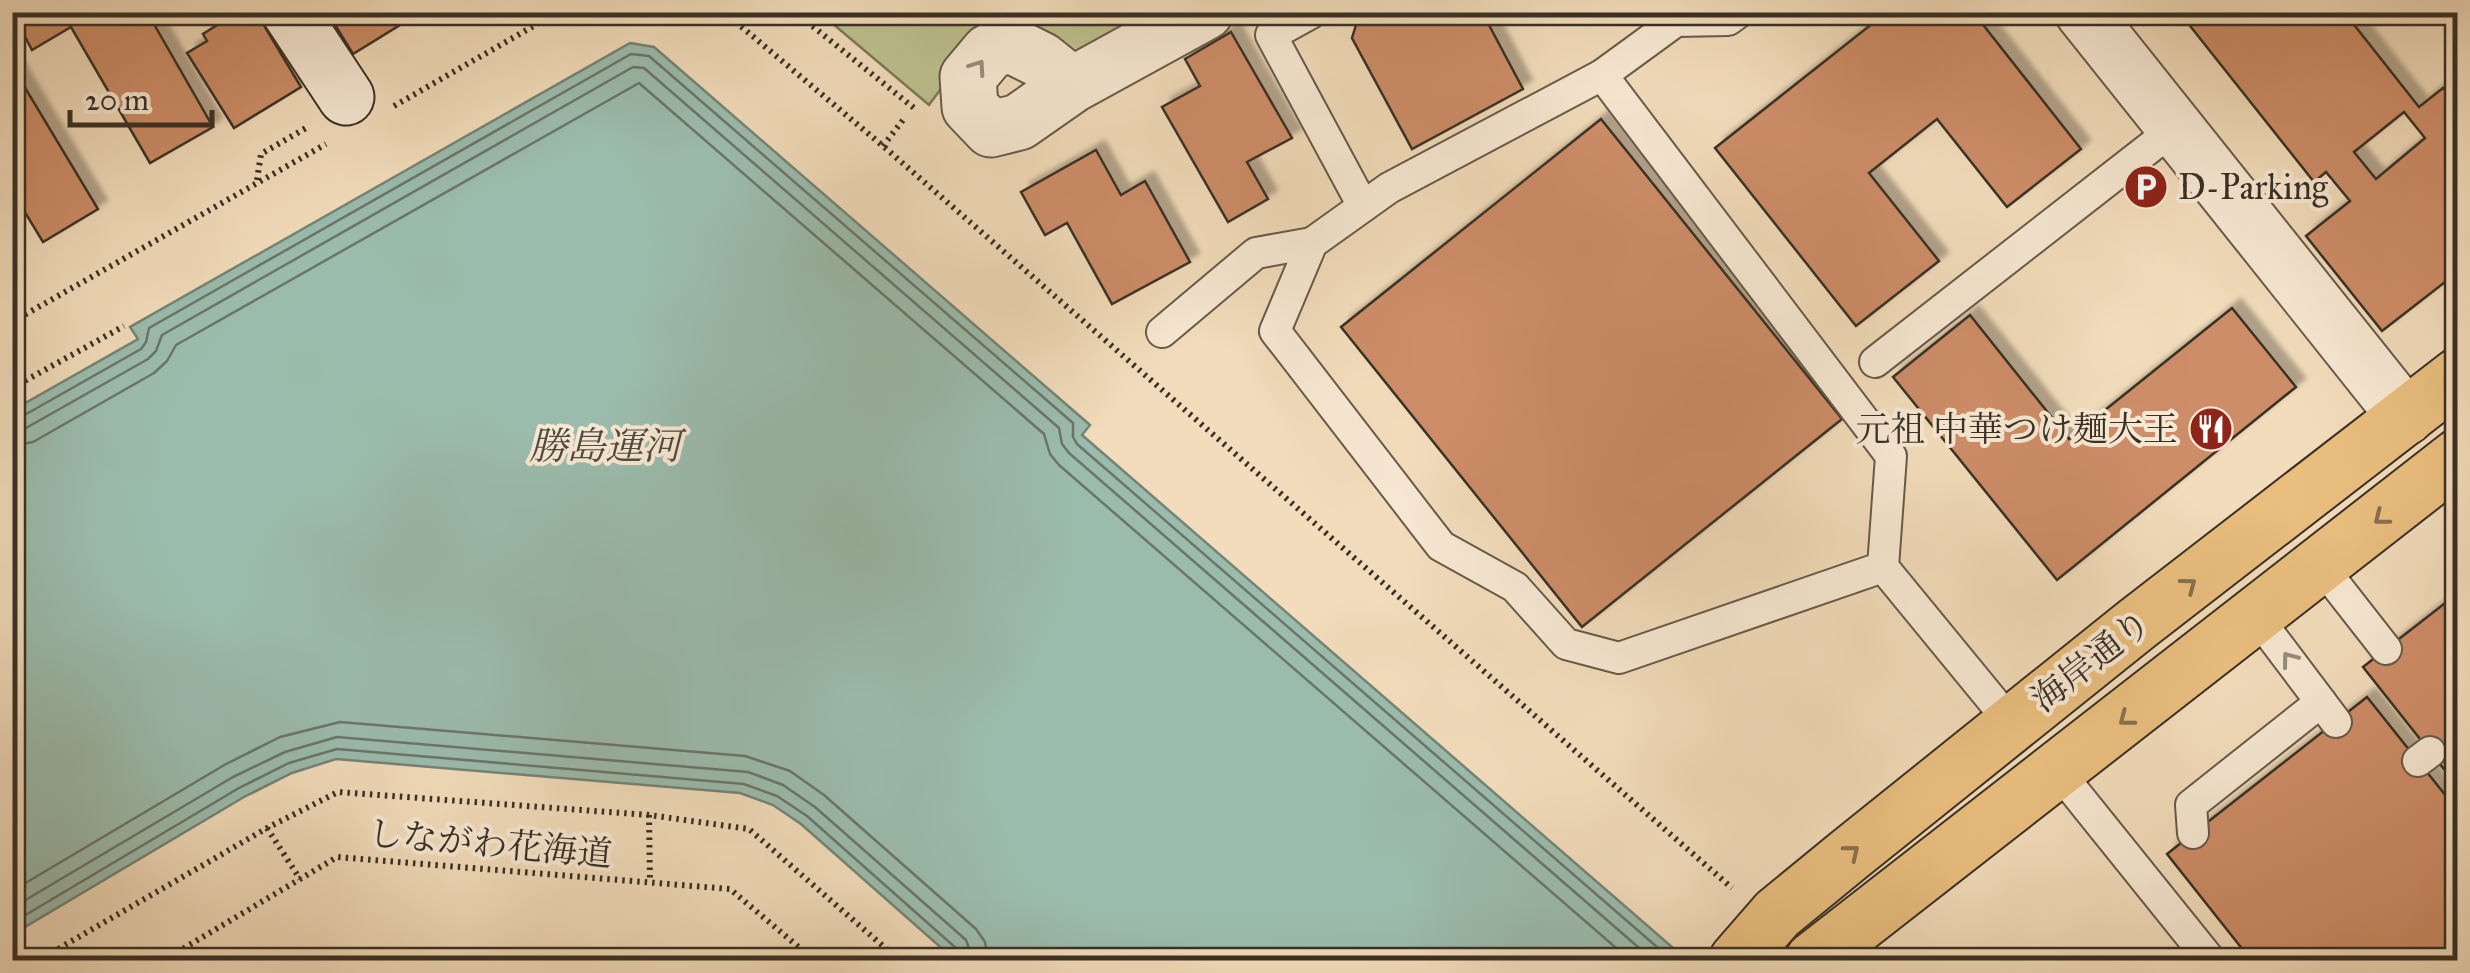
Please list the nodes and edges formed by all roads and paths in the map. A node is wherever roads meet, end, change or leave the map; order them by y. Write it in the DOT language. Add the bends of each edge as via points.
graph roads {
  1 [pos="290,12"];
  2 [pos="558,12"];
  3 [pos="724,12"];
  4 [pos="795,12"];
  5 [pos="1205,12"];
  6 [pos="1739,12"];
  7 [pos="2082,12"];
  8 [pos="1311,13"];
  9 [pos="1602,75"];
  10 [pos="1072,85"];
  11 [pos="914,108"];
  12 [pos="360,113"];
  13 [pos="903,120"];
  14 [pos="2175,128"];
  15 [pos="883,146"];
  16 [pos="1363,206"];
  17 [pos="1312,243"];
  18 [pos="12,322"];
  19 [pos="124,326"];
  20 [pos="1162,332"];
  21 [pos="1875,362"];
  22 [pos="2458,376"];
  23 [pos="13,387"];
  24 [pos="2406,417"];
  25 [pos="2458,457"];
  26 [pos="1883,566"];
  27 [pos="2321,566"];
  28 [pos="2256,616"];
  29 [pos="2386,649"];
  30 [pos="2012,724"];
  31 [pos="2058,771"];
  32 [pos="650,816"];
  33 [pos="268,828"];
  34 [pos="2193,833"];
  35 [pos="300,879"];
  36 [pos="650,882"];
  37 [pos="1760,907"];
  38 [pos="1815,958"];
  39 [pos="39,960"];
  40 [pos="164,960"];
  41 [pos="814,960"];
  42 [pos="899,960"];
  43 [pos="1738,960"];
  44 [pos="2210,960"];
  1 -- 12 [label="street"];
  2 -- 12 [label="path"];
  3 -- 15 [label="path"];
  4 -- 11 [label="path"];
  5 -- 10 [label="street"];
  6 -- 9 [label="lane" via="1728,20 1676,22"];
  7 -- 14 [label="street"];
  8 -- 16 [label="lane" via="1271,34"];
  9 -- 16 [label="lane"];
  9 -- 26 [label="lane" via="1891,456"];
  12 -- 18 [label="path"];
  13 -- 15 [label="path"];
  14 -- 21 [label="lane"];
  14 -- 24 [label="street"];
  15 -- 37 [label="path"];
  16 -- 17 [label="lane"];
  17 -- 20 [label="lane" via="1256,254"];
  17 -- 26 [label="lane" via="1276,331 1440,546 1515,588 1566,644 1620,658"];
  19 -- 23 [label="path"];
  22 -- 24 [label="main road, 海岸通り"];
  30 -- 24 [label="main road, 海岸通り, one-way"];
  25 -- 27 [label="main road, 海岸通り, one-way"];
  26 -- 30 [label="lane"];
  27 -- 28 [label="main road, 海岸通り"];
  27 -- 29 [label="lane"];
  28 -- 31 [label="main road, 海岸通り, one-way"];
  34 -- 28 [label="lane, one-way" via="2191,805 2328,712"];
  37 -- 30 [label="main road, 海岸通り, one-way"];
  31 -- 38 [label="main road, 海岸通り"];
  31 -- 44 [label="lane"];
  32 -- 33 [label="path" via="338,792"];
  32 -- 36 [label="path"];
  32 -- 42 [label="path" via="749,829"];
  33 -- 35 [label="path"];
  33 -- 39 [label="path"];
  35 -- 36 [label="path, しながわ花海道" via="337,857"];
  35 -- 40 [label="path, しながわ花海道"];
  36 -- 41 [label="path, しながわ花海道" via="730,889"];
  37 -- 43 [label="main road, 海岸通り"];
}
